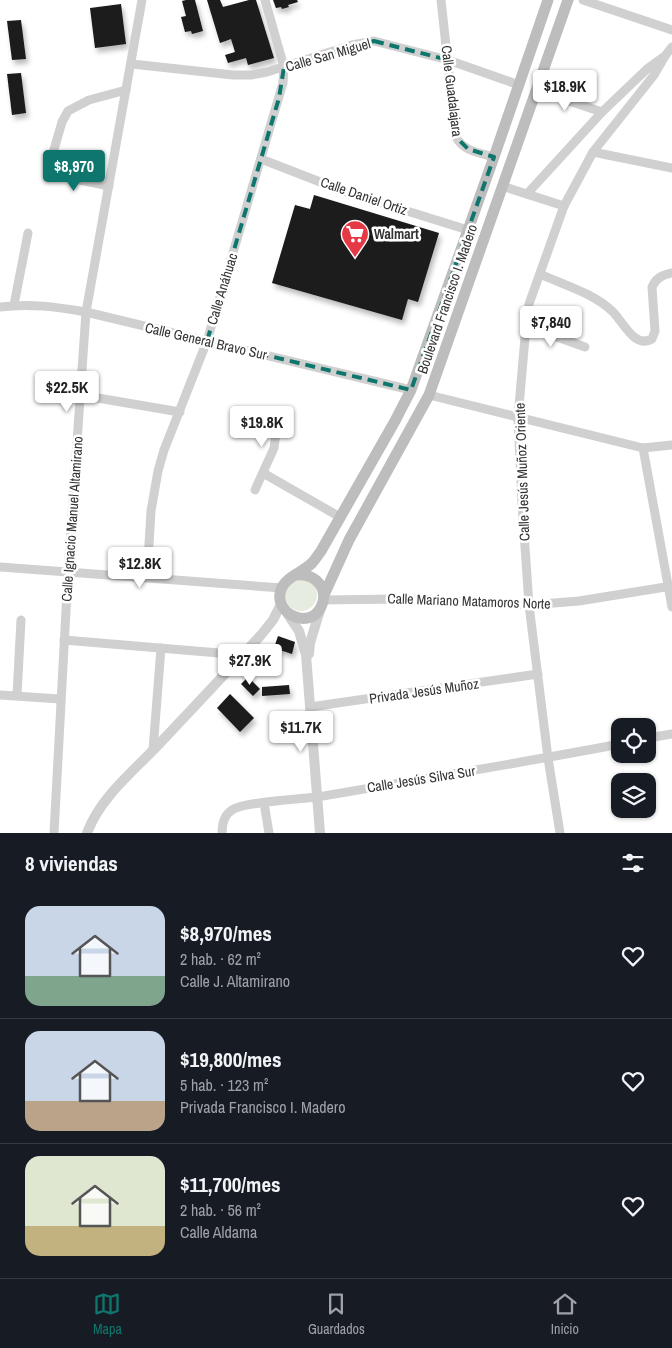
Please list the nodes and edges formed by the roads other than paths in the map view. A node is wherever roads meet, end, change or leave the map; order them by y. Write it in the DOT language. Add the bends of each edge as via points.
graph roads {
  1 [pos="142,0"];
  2 [pos="265,0"];
  3 [pos="441,0"];
  4 [pos="548,0"];
  5 [pos="568,0"];
  6 [pos="583,0"];
  7 [pos="672,30"];
  8 [pos="672,47"];
  9 [pos="665,56"];
  10 [pos="448,60"];
  11 [pos="132,64"];
  12 [pos="284,67"];
  13 [pos="519,85"];
  14 [pos="126,90"];
  15 [pos="536,90"];
  16 [pos="602,112"];
  17 [pos="593,152"];
  18 [pos="494,158"];
  19 [pos="261,159"];
  20 [pos="672,168"];
  21 [pos="108,186"];
  22 [pos="502,186"];
  23 [pos="527,194"];
  24 [pos="564,206"];
  25 [pos="468,230"];
  26 [pos="28,233"];
  27 [pos="672,273"];
  28 [pos="540,274"];
  29 [pos="14,305"];
  30 [pos="0,307"];
  31 [pos="86,312"];
  32 [pos="526,326"];
  33 [pos="207,340"];
  34 [pos="585,348"];
  35 [pos="411,390"];
  36 [pos="80,395"];
  37 [pos="429,395"];
  38 [pos="180,412"];
  39 [pos="518,418"];
  40 [pos="277,426"];
  41 [pos="672,445"];
  42 [pos="643,448"];
  43 [pos="264,474"];
  44 [pos="255,490"];
  45 [pos="340,517"];
  46 [pos="0,567"];
  47 [pos="68,573"];
  48 [pos="297,575"];
  49 [pos="147,578"];
  50 [pos="670,586"];
  51 [pos="282,588"];
  52 [pos="323,602"];
  53 [pos="529,605"];
  54 [pos="672,607"];
  55 [pos="284,608"];
  56 [pos="21,620"];
  57 [pos="64,640"];
  58 [pos="161,648"];
  59 [pos="243,655"];
  60 [pos="308,670"];
  61 [pos="538,674"];
  62 [pos="0,695"];
  63 [pos="17,695"];
  64 [pos="60,699"];
  65 [pos="310,707"];
  66 [pos="672,734"];
  67 [pos="656,737"];
  68 [pos="611,746"];
  69 [pos="153,750"];
  70 [pos="548,758"];
  71 [pos="316,797"];
  72 [pos="264,803"];
  73 [pos="54,833"];
  74 [pos="88,833"];
  75 [pos="222,833"];
  76 [pos="269,833"];
  77 [pos="320,833"];
  78 [pos="560,833"];
  1 -- 11 [label="street, Calle Ignacio Manuel Altamirano"];
  2 -- 12 [label="street, Calle Anáhuac"];
  3 -- 10 [label="street, Calle Guadalajara"];
  4 -- 13 [label="main road, Boulevard Francisco I. Madero"];
  5 -- 15 [label="main road, Boulevard Francisco I. Madero"];
  6 -- 7 [label="street"];
  8 -- 9 [label="street"];
  9 -- 16 [label="street"];
  9 -- 17 [label="street, Calle Jesús Muñoz Oriente" via="654,75"];
  10 -- 12 [label="street, Calle San Miguel" via="374,41"];
  10 -- 13 [label="street, Calle San Miguel"];
  10 -- 18 [label="street, Calle Guadalajara" via="459,144"];
  11 -- 12 [label="street, Calle San Miguel" via="233,75"];
  11 -- 14 [label="street, Calle Ignacio Manuel Altamirano"];
  12 -- 19 [label="street, Calle Anáhuac" via="283,84"];
  13 -- 18 [label="main road, Boulevard Francisco I. Madero"];
  14 -- 21 [label="street, Calle Ignacio Manuel Altamirano"];
  14 -- 21 [label="street" via="89,100 68,111 51,160 51,172 56,175"];
  15 -- 16 [label="street"];
  15 -- 22 [label="main road, Boulevard Francisco I. Madero"];
  16 -- 23 [label="street"];
  17 -- 20 [label="street"];
  17 -- 24 [label="street, Calle Jesús Muñoz Oriente"];
  18 -- 25 [label="main road, Boulevard Francisco I. Madero"];
  19 -- 25 [label="street, Calle Daniel Ortiz" via="346,192"];
  19 -- 33 [label="street, Calle Anáhuac"];
  21 -- 31 [label="street, Calle Ignacio Manuel Altamirano"];
  22 -- 23 [label="street"];
  22 -- 37 [label="main road, Boulevard Francisco I. Madero"];
  23 -- 24 [label="street"];
  24 -- 28 [label="street, Calle Jesús Muñoz Oriente"];
  25 -- 35 [label="main road, Boulevard Francisco I. Madero"];
  26 -- 29 [label="street"];
  27 -- 28 [label="street" via="662,275 652,287 655,331 652,339 645,342 635,338 605,305"];
  28 -- 32 [label="street, Calle Jesús Muñoz Oriente" via="529,304"];
  29 -- 30 [label="street, Calle General Bravo Sur"];
  29 -- 31 [label="street, Calle General Bravo Sur" via="52,306"];
  31 -- 33 [label="street, Calle General Bravo Sur"];
  31 -- 36 [label="street, Calle Ignacio Manuel Altamirano"];
  32 -- 34 [label="street"];
  32 -- 39 [label="street, Calle Jesús Muñoz Oriente"];
  33 -- 35 [label="street, Calle General Bravo Sur"];
  33 -- 38 [label="street, Calle Anáhuac"];
  35 -- 45 [label="main road, Boulevard Francisco I. Madero"];
  36 -- 38 [label="street"];
  36 -- 47 [label="street, Calle Ignacio Manuel Altamirano"];
  37 -- 39 [label="street"];
  37 -- 52 [label="main road, Boulevard Francisco I. Madero" via="349,540"];
  38 -- 49 [label="street, Calle Anáhuac" via="158,471 151,511"];
  39 -- 42 [label="street"];
  39 -- 53 [label="street, Calle Jesús Muñoz Oriente"];
  40 -- 43 [label="street" via="274,448"];
  41 -- 42 [label="street"];
  42 -- 50 [label="street"];
  43 -- 44 [label="street"];
  43 -- 45 [label="street"];
  45 -- 48 [label="main road, Boulevard Francisco I. Madero" via="312,563"];
  46 -- 47 [label="street"];
  47 -- 49 [label="street"];
  47 -- 57 [label="street, Calle Ignacio Manuel Altamirano"];
  48 -- 51 [label="main road"];
  48 -- 52 [label="main road" via="308,575 317,581"];
  49 -- 51 [label="street"];
  50 -- 53 [label="street, Calle Mariano Matamoros Norte" via="579,601"];
  50 -- 54 [label="street"];
  51 -- 55 [label="main road" via="280,599"];
  52 -- 53 [label="street, Calle Mariano Matamoros Norte" via="353,598"];
  52 -- 55 [label="main road" via="312,617 301,619 291,616"];
  52 -- 60 [label="street" via="310,643"];
  53 -- 61 [label="street, Calle Jesús Muñoz Oriente"];
  55 -- 59 [label="street"];
  55 -- 60 [label="street" via="303,640"];
  56 -- 63 [label="street"];
  57 -- 58 [label="street"];
  57 -- 64 [label="street, Calle Ignacio Manuel Altamirano"];
  58 -- 59 [label="street"];
  58 -- 69 [label="street"];
  59 -- 69 [label="street"];
  60 -- 65 [label="street"];
  61 -- 65 [label="street, Privada Jesús Muñoz"];
  61 -- 70 [label="street, Calle Jesús Muñoz Oriente"];
  62 -- 63 [label="street"];
  63 -- 64 [label="street"];
  64 -- 73 [label="street, Calle Ignacio Manuel Altamirano"];
  65 -- 71 [label="street"];
  66 -- 67 [label="street"];
  68 -- 70 [label="street, Calle Jesús Silva Sur"];
  69 -- 74 [label="street" via="114,791"];
  70 -- 71 [label="street, Calle Jesús Silva Sur"];
  70 -- 78 [label="street, Calle Jesús Muñoz Oriente"];
  71 -- 72 [label="street, Calle Jesús Silva Sur"];
  71 -- 77 [label="street"];
  72 -- 75 [label="street, Calle Jesús Silva Sur" via="232,809 225,817"];
  72 -- 76 [label="street"];
}
